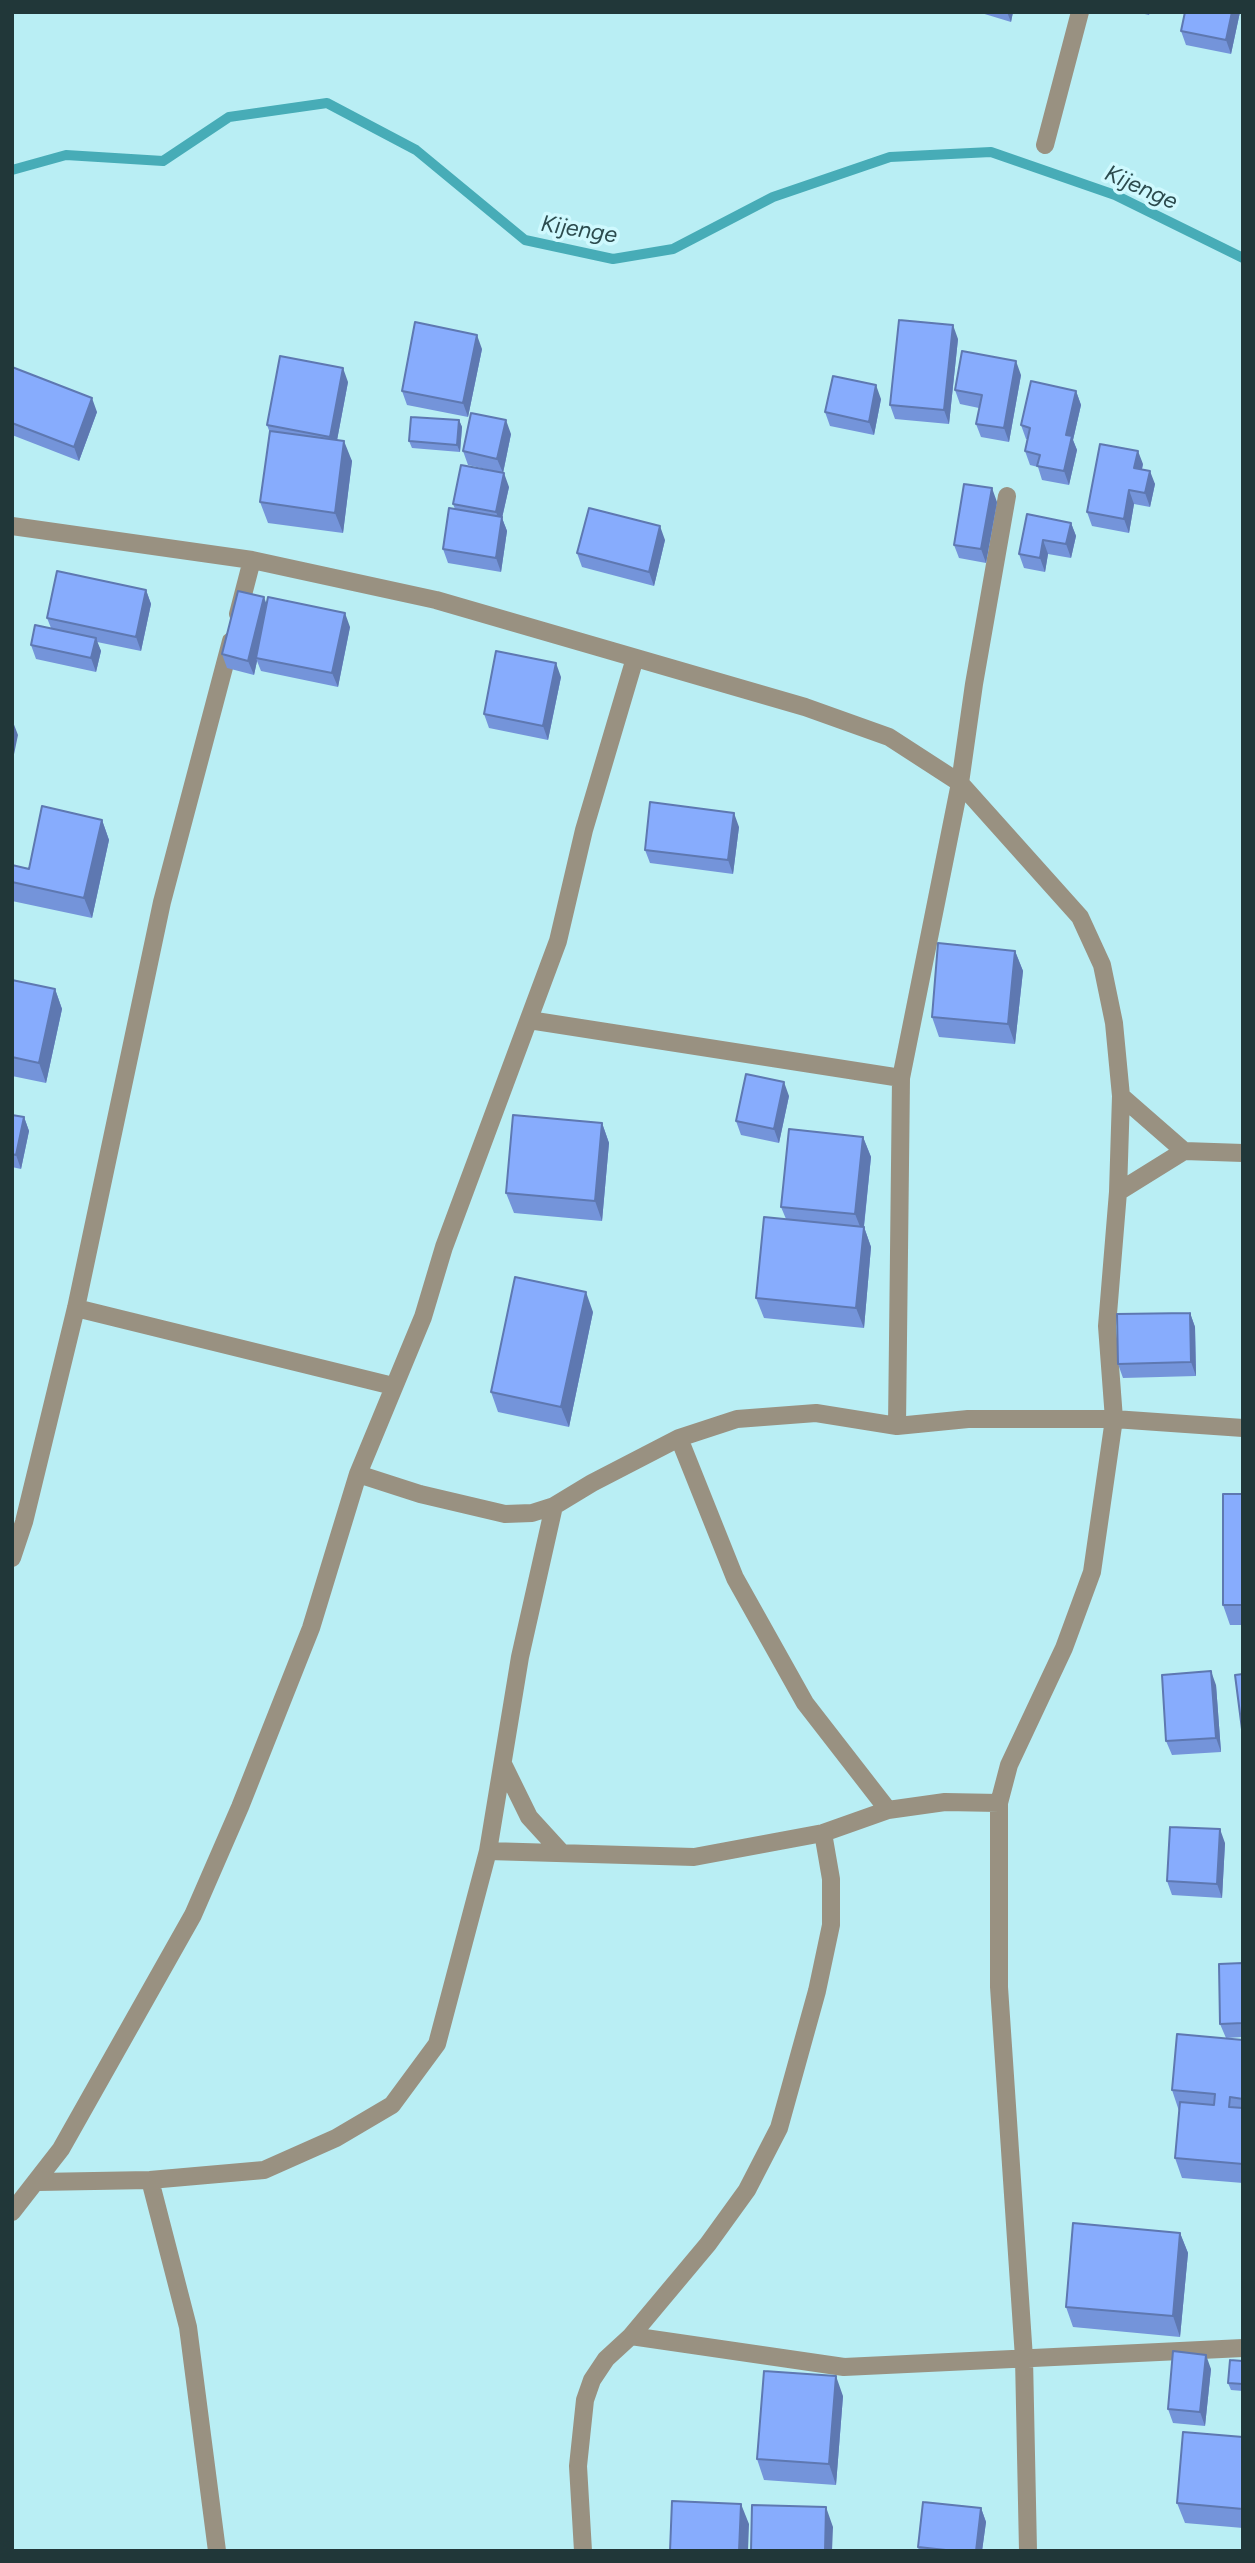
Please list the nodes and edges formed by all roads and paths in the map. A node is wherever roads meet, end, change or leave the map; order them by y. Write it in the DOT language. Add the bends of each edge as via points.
graph roads {
  1 [pos="1080,12"];
  2 [pos="1045,145"];
  3 [pos="1007,496"];
  4 [pos="12,526"];
  5 [pos="252,560"];
  6 [pos="635,658"];
  7 [pos="960,783"];
  8 [pos="530,1020"];
  9 [pos="901,1078"];
  10 [pos="1121,1096"];
  11 [pos="1184,1151"];
  12 [pos="1243,1153"];
  13 [pos="1118,1192"];
  14 [pos="76,1308"];
  15 [pos="393,1386"];
  16 [pos="1114,1419"];
  17 [pos="897,1426"];
  18 [pos="1243,1428"];
  19 [pos="679,1438"];
  20 [pos="358,1474"];
  21 [pos="554,1506"];
  22 [pos="12,1558"];
  23 [pos="503,1764"];
  24 [pos="999,1803"];
  25 [pos="888,1810"];
  26 [pos="823,1832"];
  27 [pos="488,1851"];
  28 [pos="561,1852"];
  29 [pos="150,2180"];
  30 [pos="38,2182"];
  31 [pos="12,2211"];
  32 [pos="631,2336"];
  33 [pos="1243,2348"];
  34 [pos="1024,2358"];
  35 [pos="217,2551"];
  36 [pos="583,2551"];
  37 [pos="1027,2551"];
  1 -- 2 [label="street"];
  3 -- 7 [label="street"];
  4 -- 5 [label="street"];
  5 -- 6 [label="street" via="436,600"];
  5 -- 14 [label="street" via="162,902"];
  6 -- 7 [label="street" via="805,707 890,737"];
  6 -- 8 [label="street" via="584,830 558,941"];
  7 -- 9 [label="street"];
  7 -- 10 [label="street" via="1080,917 1102,965 1114,1023"];
  8 -- 9 [label="street"];
  8 -- 15 [label="street"];
  9 -- 17 [label="street"];
  10 -- 11 [label="street"];
  10 -- 13 [label="street"];
  11 -- 12 [label="street"];
  11 -- 13 [label="street"];
  13 -- 16 [label="street" via="1107,1326"];
  14 -- 15 [label="street"];
  14 -- 22 [label="street"];
  15 -- 20 [label="street"];
  16 -- 17 [label="street" via="968,1419"];
  16 -- 18 [label="street"];
  16 -- 24 [label="street" via="1091,1572 1064,1648 1009,1765"];
  17 -- 19 [label="street" via="816,1413 737,1419"];
  19 -- 21 [label="street"];
  19 -- 25 [label="street" via="735,1578 805,1703"];
  20 -- 21 [label="street" via="505,1514"];
  20 -- 30 [label="street" via="311,1628 193,1915 61,2150"];
  21 -- 23 [label="street" via="520,1657"];
  23 -- 27 [label="street"];
  23 -- 28 [label="street" via="529,1817"];
  24 -- 25 [label="street" via="945,1802"];
  24 -- 34 [label="street" via="999,1987"];
  25 -- 26 [label="street"];
  26 -- 28 [label="street" via="694,1857"];
  26 -- 32 [label="street" via="831,1879 831,1925 779,2128 747,2190"];
  27 -- 28 [label="street"];
  27 -- 29 [label="street" via="437,2044 393,2105 336,2138 264,2170"];
  29 -- 30 [label="street"];
  29 -- 35 [label="street" via="188,2327"];
  30 -- 31 [label="street"];
  32 -- 34 [label="street" via="844,2367"];
  32 -- 36 [label="street" via="606,2359 585,2400 578,2466"];
  33 -- 34 [label="street"];
  34 -- 37 [label="street"];
}
